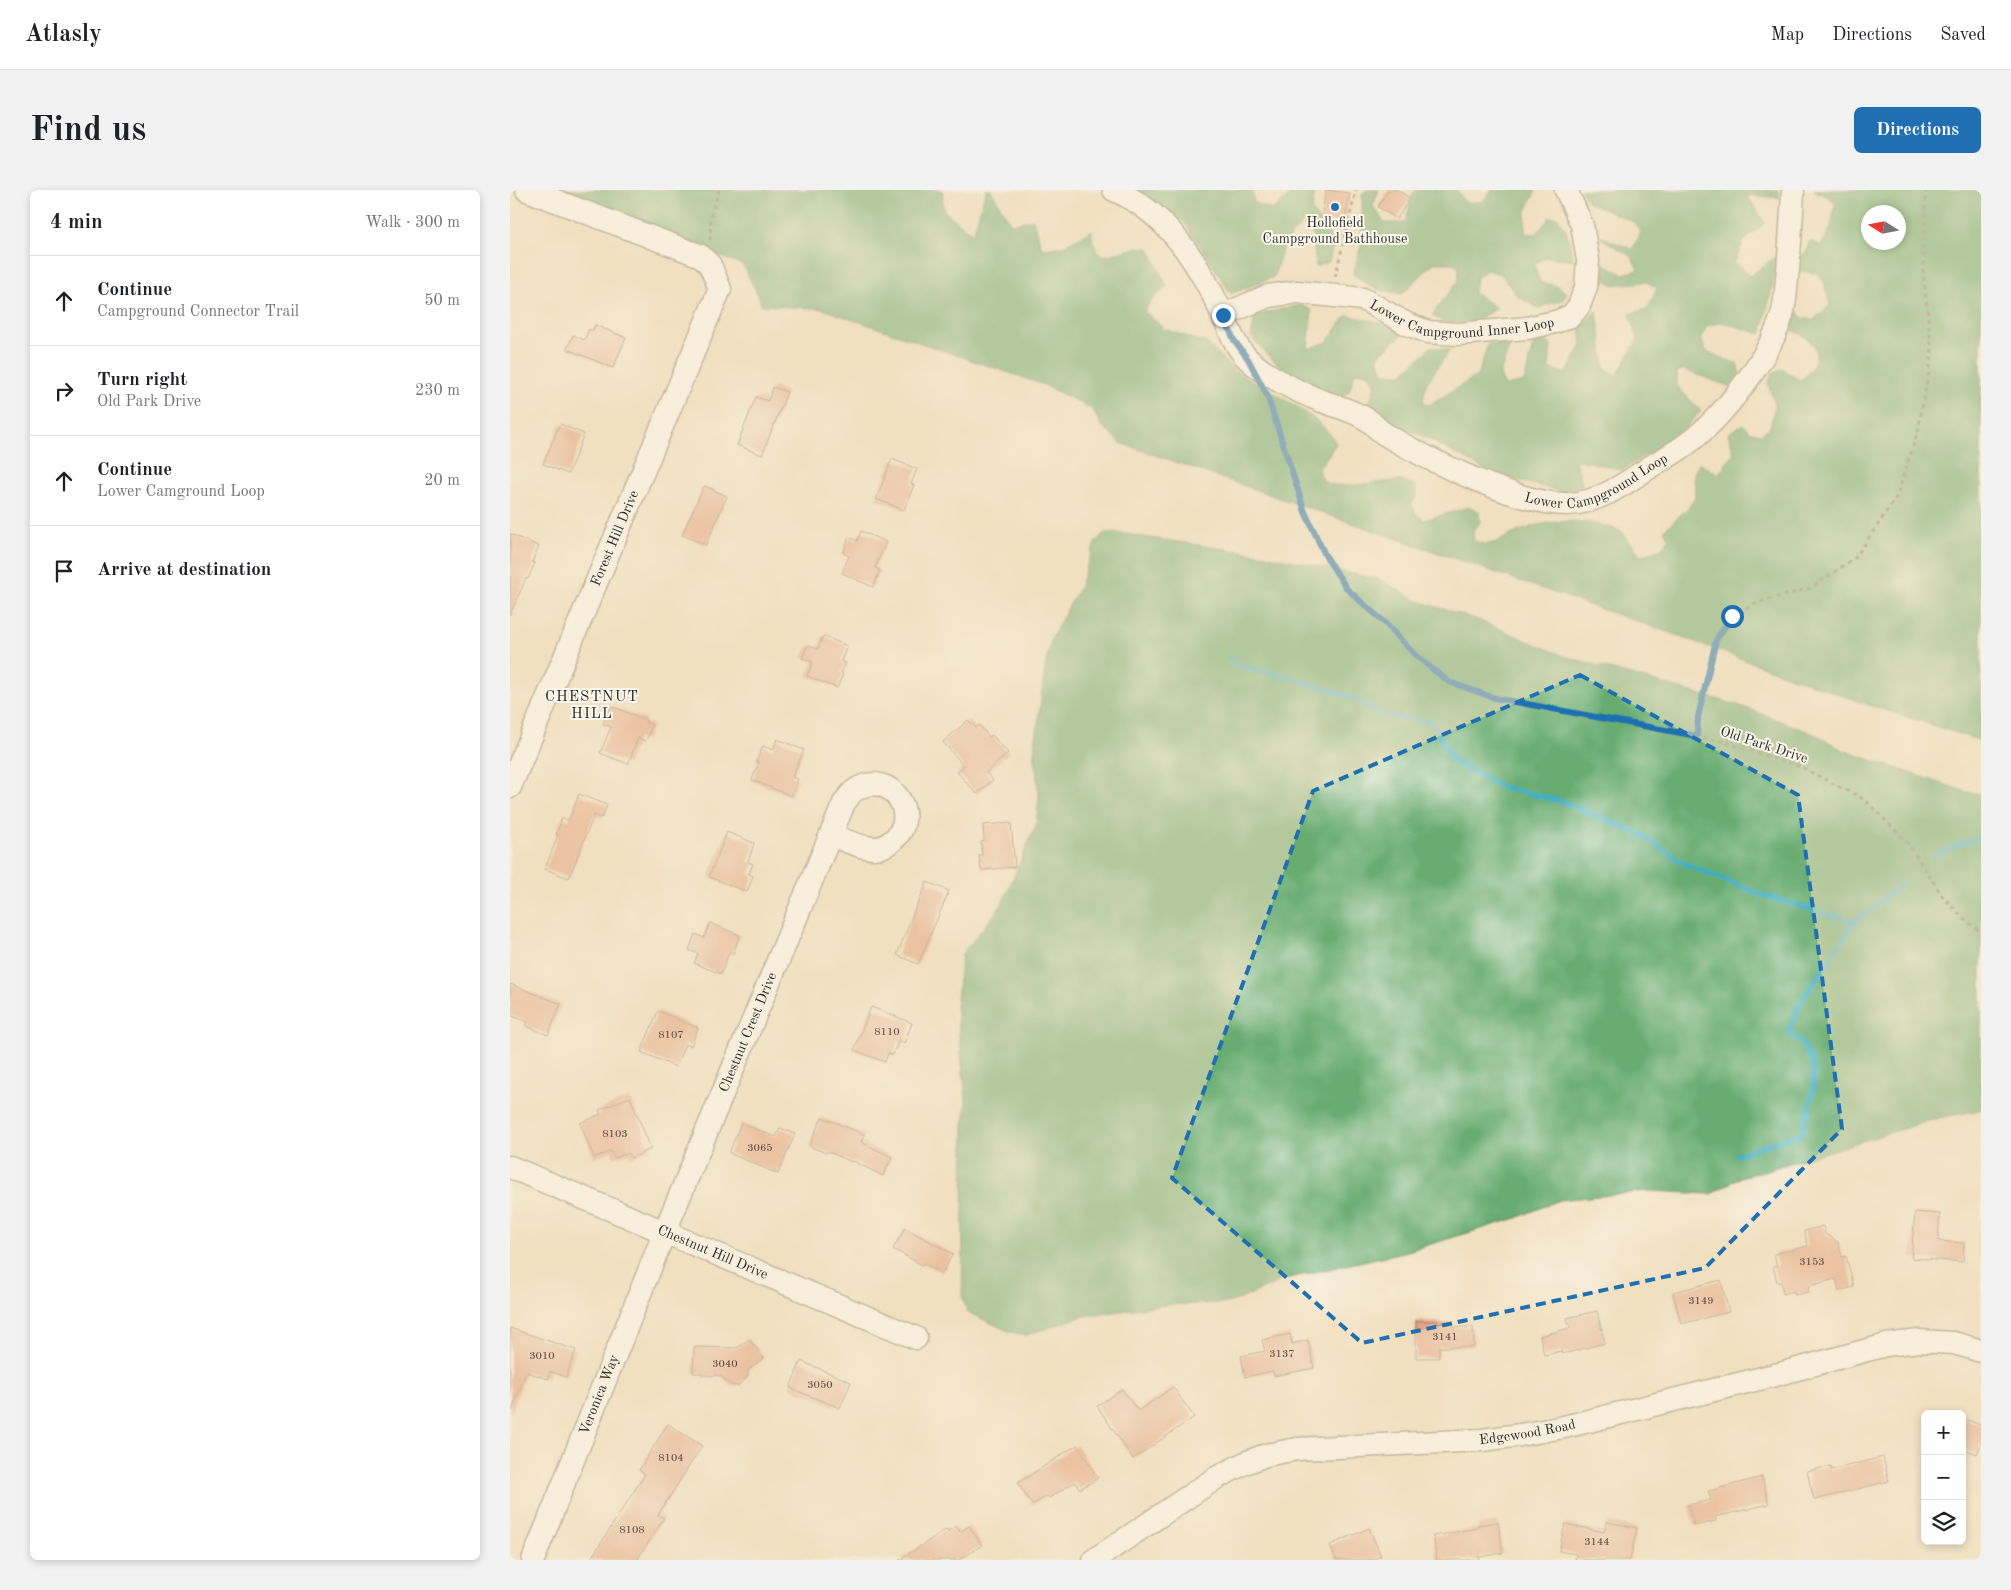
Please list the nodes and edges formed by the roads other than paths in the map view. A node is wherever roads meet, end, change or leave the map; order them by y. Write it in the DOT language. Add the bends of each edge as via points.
graph roads {
  1 [pos="528,190"];
  2 [pos="1114,190"];
  3 [pos="1566,190"];
  4 [pos="1793,190"];
  5 [pos="1223,315"];
  6 [pos="510,787"];
  7 [pos="831,835"];
  8 [pos="510,1167"];
  9 [pos="665,1231"];
  10 [pos="916,1338"];
  11 [pos="1981,1351"];
  12 [pos="533,1560"];
  13 [pos="1094,1560"];
  1 -- 6 [label="street, Forest Hill Drive" via="701,256 710,265 720,289"];
  2 -- 5 [label="street, Lower Campground Loop" via="1147,207 1173,232 1204,276"];
  3 -- 5 [label="street, Lower Campground Inner Loop" via="1582,226 1588,260 1586,287 1571,316 1527,328 1458,334 1428,332 1363,299 1297,292 1268,296"];
  4 -- 5 [label="street, Lower Campground Loop" via="1782,316 1768,347 1744,384 1718,417 1688,444 1621,486 1587,501 1568,504 1541,501 1508,491 1438,462 1380,431 1368,420 1279,381 1248,359 1234,340"];
  7 -- 7 [label="street, Chestnut Crest Drive" via="844,803 856,789 868,784 884,786 898,795 905,810 905,823 887,846 862,847"];
  7 -- 9 [label="street, Chestnut Crest Drive"];
  8 -- 9 [label="street, Chestnut Hill Drive"];
  9 -- 10 [label="street, Chestnut Hill Drive"];
  9 -- 12 [label="street, Veronica Way"];
  11 -- 13 [label="street, Edgewood Road" via="1954,1343 1919,1341 1886,1345 1780,1374 1520,1436 1296,1449 1266,1455 1216,1478"];
}
